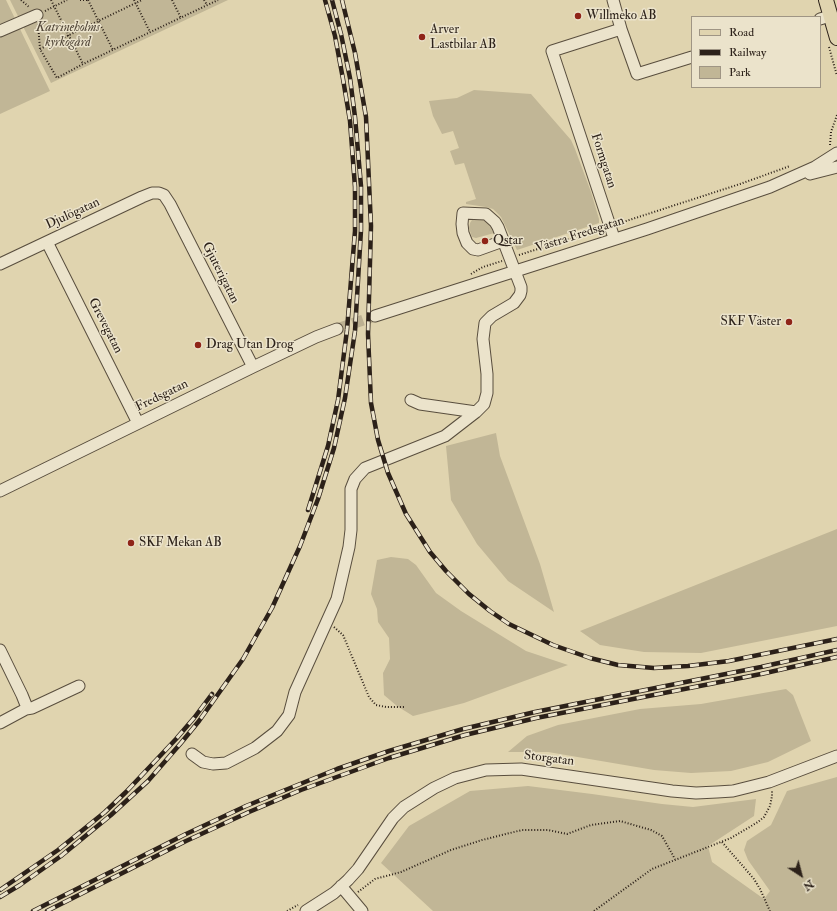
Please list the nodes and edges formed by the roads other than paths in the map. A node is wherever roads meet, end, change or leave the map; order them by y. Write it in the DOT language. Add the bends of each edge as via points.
graph roads {
  1 [pos="612,0"];
  2 [pos="826,0"];
  3 [pos="37,15"];
  4 [pos="825,17"];
  5 [pos="621,29"];
  6 [pos="0,31"];
  7 [pos="837,38"];
  8 [pos="691,57"];
  9 [pos="833,150"];
  10 [pos="837,168"];
  11 [pos="792,178"];
  12 [pos="160,194"];
  13 [pos="614,238"];
  14 [pos="503,241"];
  15 [pos="47,242"];
  16 [pos="0,264"];
  17 [pos="515,271"];
  18 [pos="375,316"];
  19 [pos="337,329"];
  20 [pos="253,367"];
  21 [pos="411,400"];
  22 [pos="476,412"];
  23 [pos="138,423"];
  24 [pos="0,491"];
  25 [pos="0,650"];
  26 [pos="78,686"];
  27 [pos="26,709"];
  28 [pos="0,722"];
  29 [pos="192,754"];
  30 [pos="837,756"];
  31 [pos="342,886"];
  32 [pos="303,908"];
  33 [pos="362,911"];
  1 -- 5 [label="street"];
  2 -- 4 [label="main road"];
  3 -- 6 [label="street"];
  4 -- 7 [label="main road"];
  5 -- 8 [label="street" via="637,74"];
  5 -- 13 [label="street, Formgatan" via="552,51"];
  9 -- 11 [label="street, Västra Fredsgatan" via="815,167"];
  10 -- 11 [label="street, Västra Fredsgatan"];
  11 -- 13 [label="street, Västra Fredsgatan" via="770,188"];
  12 -- 15 [label="street, Djulögatan" via="152,193 142,197"];
  12 -- 20 [label="street, Gjuterigatan" via="164,195 170,204"];
  13 -- 17 [label="street, Västra Fredsgatan"];
  14 -- 17 [label="street"];
  15 -- 16 [label="street, Djulögatan"];
  15 -- 23 [label="street, Grevegatan"];
  17 -- 18 [label="street, Västra Fredsgatan"];
  17 -- 22 [label="street" via="521,287 520,295 514,304 487,320 483,328 487,393 484,404"];
  19 -- 20 [label="street, Fredsgatan"];
  20 -- 23 [label="street, Fredsgatan"];
  21 -- 22 [label="street" via="420,404"];
  22 -- 29 [label="street" via="445,436 365,468 355,479 351,489 351,530 346,564 337,599 295,692 289,715 277,731 255,748 226,763 203,762"];
  23 -- 24 [label="street, Fredsgatan"];
  25 -- 27 [label="street"];
  26 -- 27 [label="street"];
  27 -- 28 [label="street"];
  30 -- 31 [label="street, Storgatan" via="769,782 733,791 696,793 521,769 472,773 434,788 404,807 381,834 358,869"];
  31 -- 32 [label="street, Storgatan" via="334,893"];
  31 -- 33 [label="street"];
}
